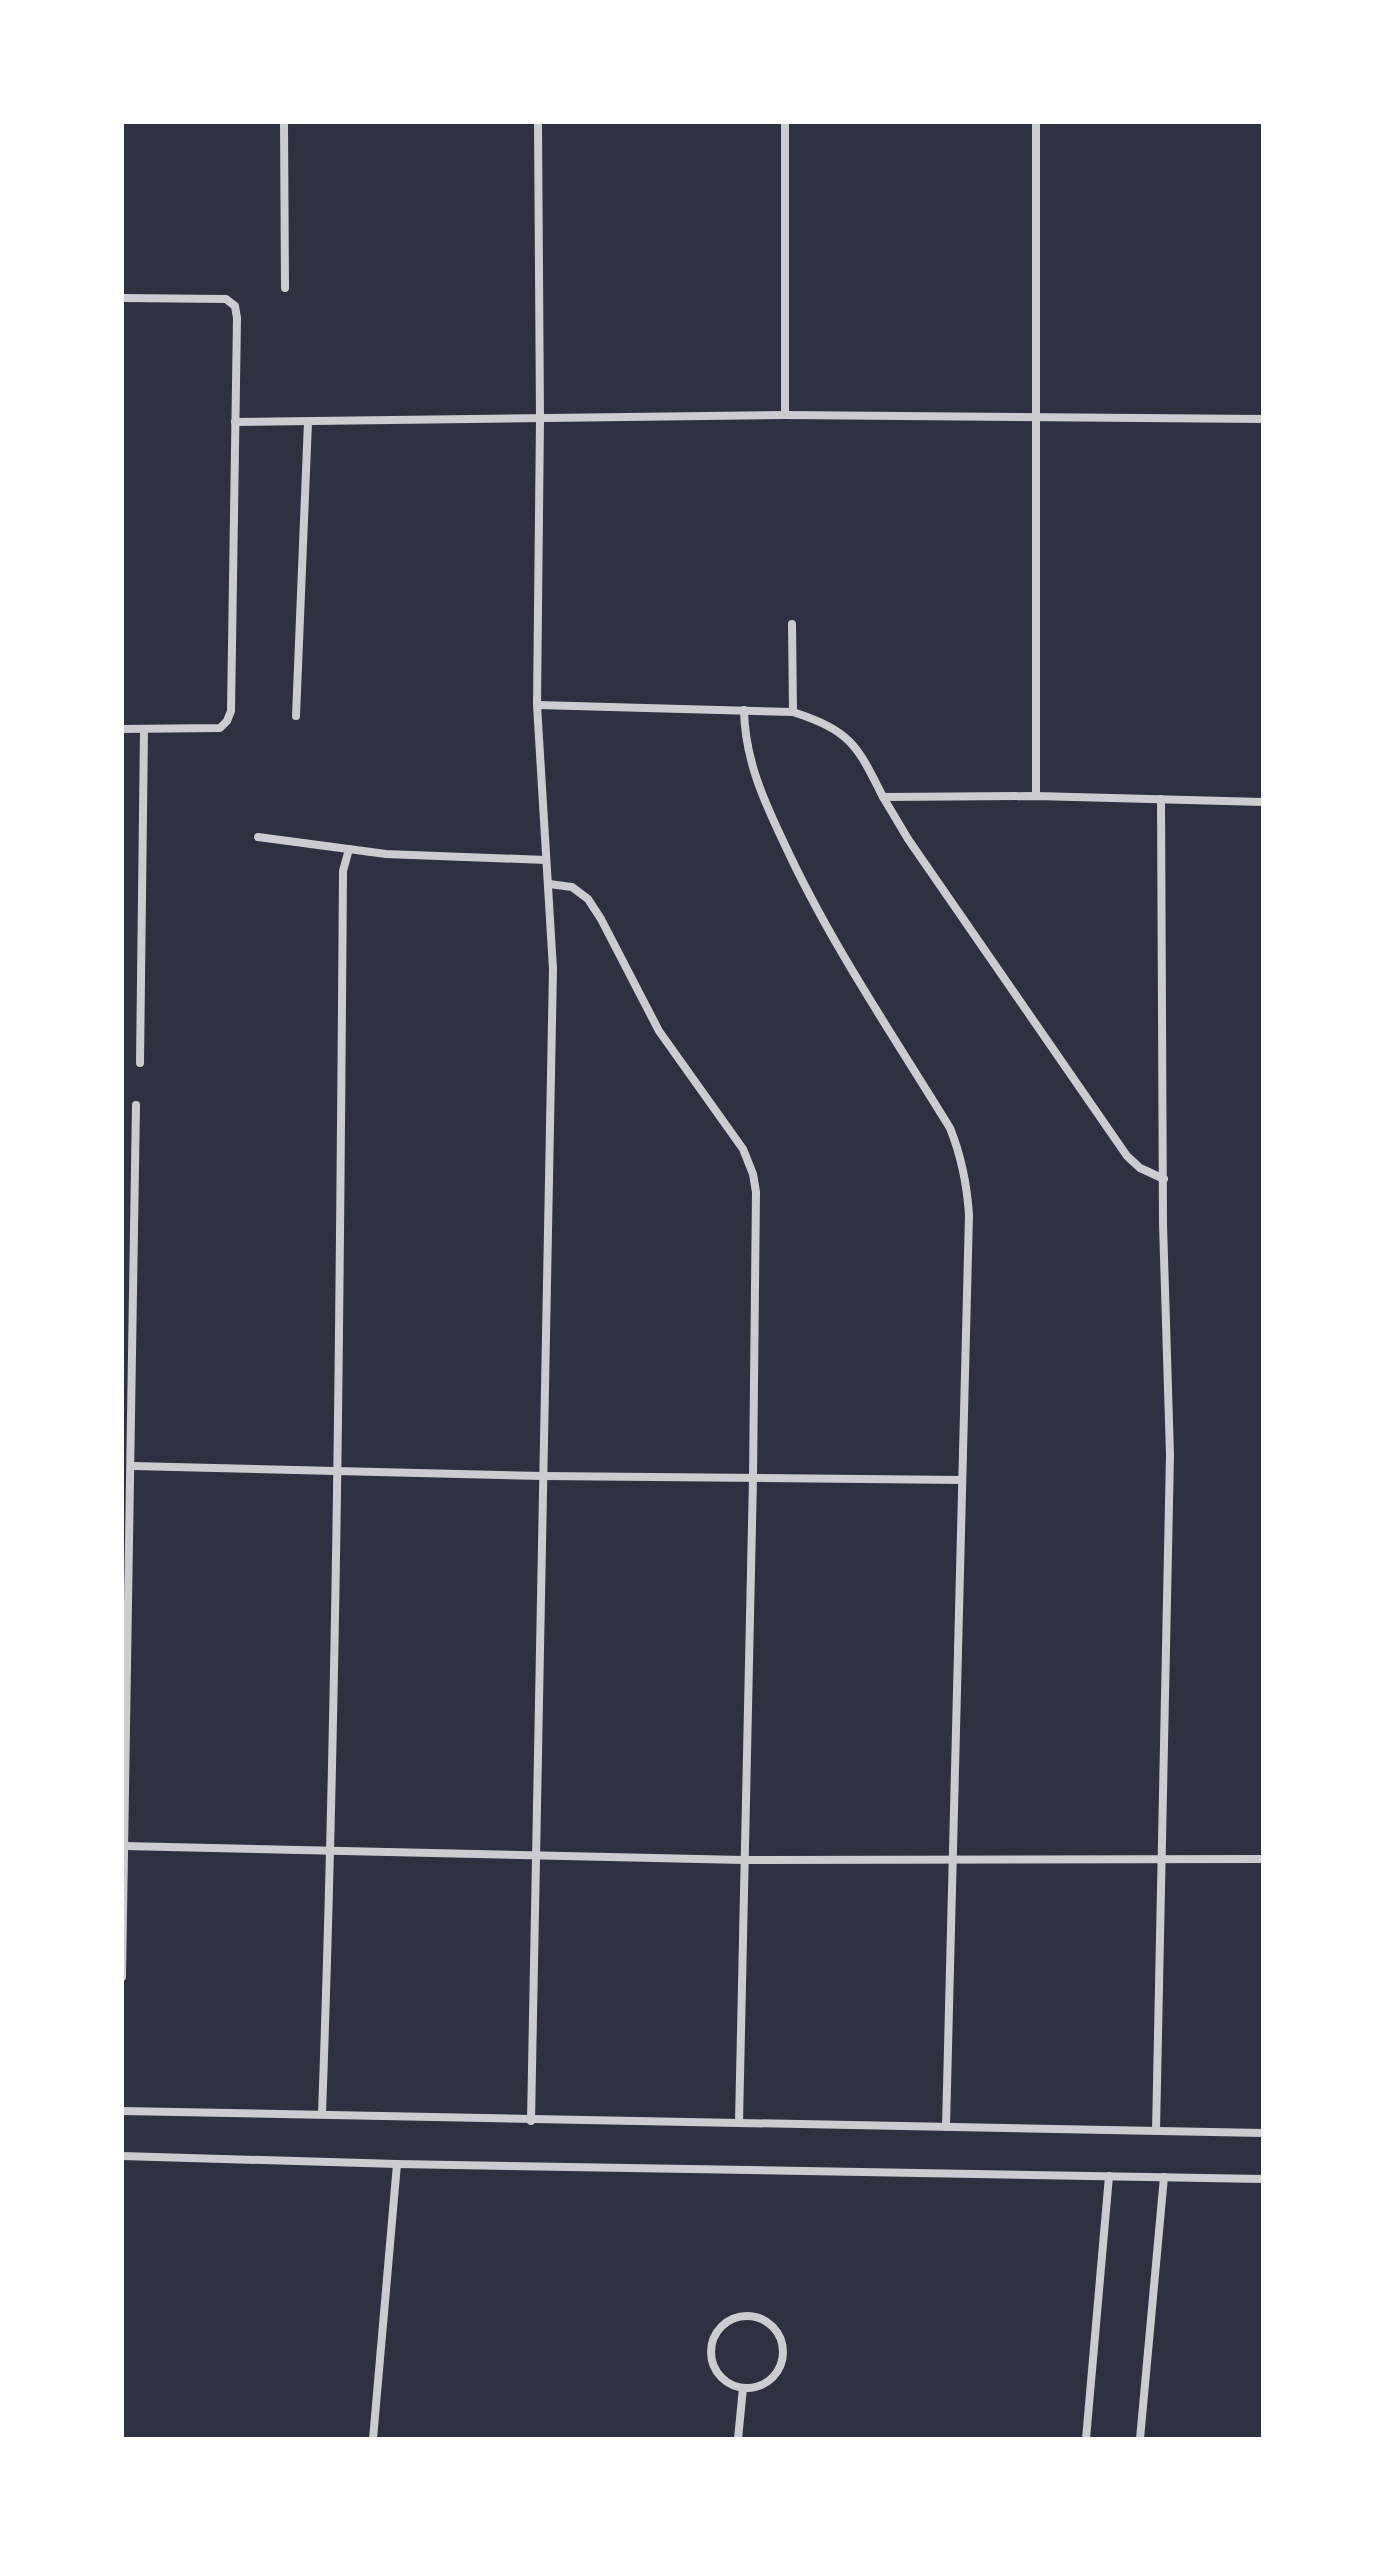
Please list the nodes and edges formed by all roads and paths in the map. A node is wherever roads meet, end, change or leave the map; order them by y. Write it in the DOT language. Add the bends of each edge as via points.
graph roads {
  1 [pos="284,122"];
  2 [pos="538,122"];
  3 [pos="785,122"];
  4 [pos="1036,122"];
  5 [pos="285,288"];
  6 [pos="122,298"];
  7 [pos="785,415"];
  8 [pos="1037,416"];
  9 [pos="540,419"];
  10 [pos="1263,419"];
  11 [pos="235,422"];
  12 [pos="308,422"];
  13 [pos="792,624"];
  14 [pos="537,705"];
  15 [pos="744,710"];
  16 [pos="793,712"];
  17 [pos="296,716"];
  18 [pos="122,729"];
  19 [pos="144,730"];
  20 [pos="1036,796"];
  21 [pos="883,797"];
  22 [pos="1161,799"];
  23 [pos="1263,802"];
  24 [pos="258,837"];
  25 [pos="349,849"];
  26 [pos="546,860"];
  27 [pos="549,884"];
  28 [pos="140,1063"];
  29 [pos="136,1105"];
  30 [pos="1164,1179"];
  31 [pos="132,1466"];
  32 [pos="338,1471"];
  33 [pos="543,1476"];
  34 [pos="753,1478"];
  35 [pos="962,1480"];
  36 [pos="124,1846"];
  37 [pos="331,1850"];
  38 [pos="537,1855"];
  39 [pos="1163,1858"];
  40 [pos="953,1859"];
  41 [pos="1263,1859"];
  42 [pos="743,1860"];
  43 [pos="122,1977"];
  44 [pos="122,2111"];
  45 [pos="322,2114"];
  46 [pos="531,2121"];
  47 [pos="739,2123"];
  48 [pos="946,2127"];
  49 [pos="1156,2131"];
  50 [pos="1263,2133"];
  51 [pos="122,2156"];
  52 [pos="397,2164"];
  53 [pos="1109,2176"];
  54 [pos="1164,2177"];
  55 [pos="1263,2179"];
  56 [pos="743,2388"];
  57 [pos="373,2439"];
  58 [pos="738,2439"];
  59 [pos="1086,2439"];
  60 [pos="1140,2439"];
  1 -- 5 [label="street"];
  2 -- 9 [label="street"];
  3 -- 7 [label="street"];
  4 -- 8 [label="street"];
  6 -- 11 [label="street" via="226,299 235,306"];
  7 -- 8 [label="street"];
  7 -- 9 [label="street"];
  8 -- 10 [label="street"];
  8 -- 20 [label="street"];
  9 -- 12 [label="street"];
  9 -- 14 [label="street"];
  11 -- 12 [label="street"];
  11 -- 19 [label="street" via="231,711 220,728"];
  12 -- 17 [label="street"];
  13 -- 16 [label="street"];
  14 -- 15 [label="street"];
  14 -- 26 [label="street"];
  15 -- 16 [label="street"];
  15 -- 35 [label="street" via="747,750 798,875 950,1128 961,1157 969,1215"];
  16 -- 21 [label="street" via="827,723 847,737"];
  18 -- 19 [label="street"];
  19 -- 28 [label="street"];
  20 -- 21 [label="street"];
  20 -- 22 [label="street"];
  21 -- 30 [label="street" via="1127,1156"];
  22 -- 23 [label="street"];
  22 -- 30 [label="street"];
  24 -- 25 [label="street"];
  25 -- 26 [label="street"];
  25 -- 32 [label="street" via="343,871"];
  26 -- 27 [label="street"];
  27 -- 33 [label="street" via="553,969"];
  27 -- 34 [label="street" via="572,887 588,899 659,1031 743,1149 753,1174"];
  29 -- 31 [label="street"];
  30 -- 39 [label="street" via="1170,1455"];
  31 -- 32 [label="street"];
  31 -- 36 [label="street"];
  32 -- 33 [label="street"];
  32 -- 37 [label="street"];
  33 -- 34 [label="street"];
  33 -- 38 [label="street"];
  34 -- 35 [label="street"];
  34 -- 42 [label="street"];
  35 -- 40 [label="street"];
  36 -- 37 [label="street"];
  36 -- 43 [label="street"];
  37 -- 38 [label="street"];
  37 -- 45 [label="street"];
  38 -- 42 [label="street"];
  38 -- 46 [label="street"];
  39 -- 40 [label="street"];
  39 -- 41 [label="street"];
  39 -- 49 [label="street"];
  40 -- 42 [label="street"];
  40 -- 48 [label="street"];
  42 -- 47 [label="street"];
  44 -- 45 [label="street"];
  45 -- 46 [label="street"];
  46 -- 47 [label="street"];
  47 -- 48 [label="street"];
  48 -- 49 [label="street"];
  49 -- 50 [label="street"];
  51 -- 52 [label="street"];
  52 -- 53 [label="street"];
  52 -- 57 [label="street"];
  53 -- 54 [label="street"];
  53 -- 59 [label="street"];
  54 -- 55 [label="street"];
  54 -- 60 [label="street"];
  56 -- 56 [label="street" via="756,2387 777,2374 784,2350 774,2327 752,2316 720,2327 710,2347 722,2379"];
  56 -- 58 [label="street"];
}
